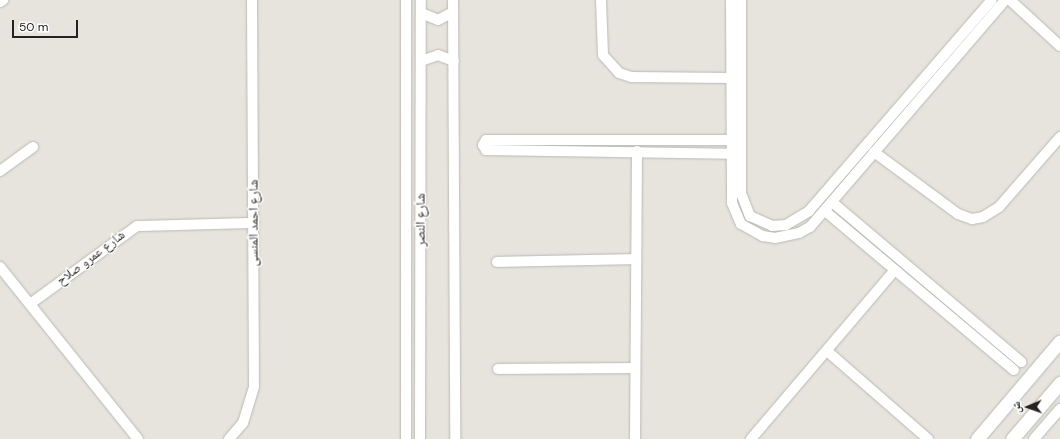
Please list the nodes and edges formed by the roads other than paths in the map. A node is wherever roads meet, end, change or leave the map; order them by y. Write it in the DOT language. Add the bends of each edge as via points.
graph roads {
  1 [pos="3,0"];
  2 [pos="252,0"];
  3 [pos="406,0"];
  4 [pos="421,0"];
  5 [pos="453,0"];
  6 [pos="601,0"];
  7 [pos="731,0"];
  8 [pos="741,0"];
  9 [pos="992,0"];
  10 [pos="1005,0"];
  11 [pos="1010,0"];
  12 [pos="0,2"];
  13 [pos="454,12"];
  14 [pos="421,13"];
  15 [pos="1060,46"];
  16 [pos="421,61"];
  17 [pos="454,61"];
  18 [pos="936,72"];
  19 [pos="730,78"];
  20 [pos="1060,137"];
  21 [pos="682,140"];
  22 [pos="730,140"];
  23 [pos="33,147"];
  24 [pos="637,151"];
  25 [pos="874,152"];
  26 [pos="683,153"];
  27 [pos="730,154"];
  28 [pos="0,171"];
  29 [pos="420,195"];
  30 [pos="407,196"];
  31 [pos="832,202"];
  32 [pos="825,210"];
  33 [pos="254,223"];
  34 [pos="861,227"];
  35 [pos="854,235"];
  36 [pos="635,259"];
  37 [pos="497,262"];
  38 [pos="0,267"];
  39 [pos="895,270"];
  40 [pos="30,304"];
  41 [pos="1060,341"];
  42 [pos="826,351"];
  43 [pos="1021,362"];
  44 [pos="634,368"];
  45 [pos="498,369"];
  46 [pos="1014,370"];
  47 [pos="1060,385"];
  48 [pos="1060,409"];
  49 [pos="757,437"];
  50 [pos="138,439"];
  51 [pos="229,439"];
  52 [pos="406,439"];
  53 [pos="420,439"];
  54 [pos="455,439"];
  55 [pos="634,439"];
  56 [pos="928,439"];
  57 [pos="977,439"];
  58 [pos="1012,439"];
  59 [pos="1034,439"];
  1 -- 12 [label="street"];
  2 -- 33 [label="street, شارع احمد المنسى"];
  3 -- 30 [label="street"];
  4 -- 14 [label="street, شارع النصر"];
  5 -- 13 [label="street"];
  6 -- 19 [label="street" via="603,55 619,73 631,77"];
  7 -- 19 [label="street"];
  8 -- 18 [label="street" via="741,193 743,206 759,222 786,225 809,211"];
  9 -- 18 [label="street"];
  10 -- 18 [label="street"];
  11 -- 15 [label="street"];
  13 -- 14 [label="street" via="438,20"];
  13 -- 17 [label="street"];
  14 -- 16 [label="street, شارع النصر"];
  16 -- 17 [label="street" via="438,55"];
  16 -- 29 [label="street, شارع النصر"];
  17 -- 54 [label="street"];
  18 -- 25 [label="street"];
  19 -- 22 [label="street"];
  20 -- 25 [label="street" via="999,207 983,217 972,219 958,214"];
  21 -- 22 [label="street"];
  21 -- 24 [label="street" via="532,145"];
  21 -- 26 [label="street"];
  22 -- 27 [label="street"];
  23 -- 28 [label="street"];
  24 -- 26 [label="street"];
  24 -- 36 [label="street"];
  25 -- 31 [label="street"];
  26 -- 27 [label="street"];
  27 -- 32 [label="street" via="735,214 752,231 763,236 787,237 810,226"];
  29 -- 30 [label="street"];
  29 -- 53 [label="street, شارع النصر"];
  30 -- 52 [label="street"];
  31 -- 32 [label="street"];
  31 -- 34 [label="street"];
  32 -- 35 [label="street"];
  33 -- 40 [label="street, شارع عمرو صلاح" via="137,226"];
  33 -- 51 [label="street, شارع احمد المنسى" via="254,387 243,423"];
  34 -- 35 [label="street"];
  34 -- 43 [label="street"];
  35 -- 39 [label="street"];
  36 -- 37 [label="street"];
  36 -- 44 [label="street"];
  38 -- 40 [label="street"];
  39 -- 42 [label="street"];
  39 -- 46 [label="street"];
  40 -- 50 [label="street"];
  41 -- 57 [label="street"];
  42 -- 49 [label="street"];
  42 -- 56 [label="street"];
  44 -- 45 [label="street"];
  44 -- 55 [label="street"];
  47 -- 58 [label="street"];
  48 -- 59 [label="street"];
}
